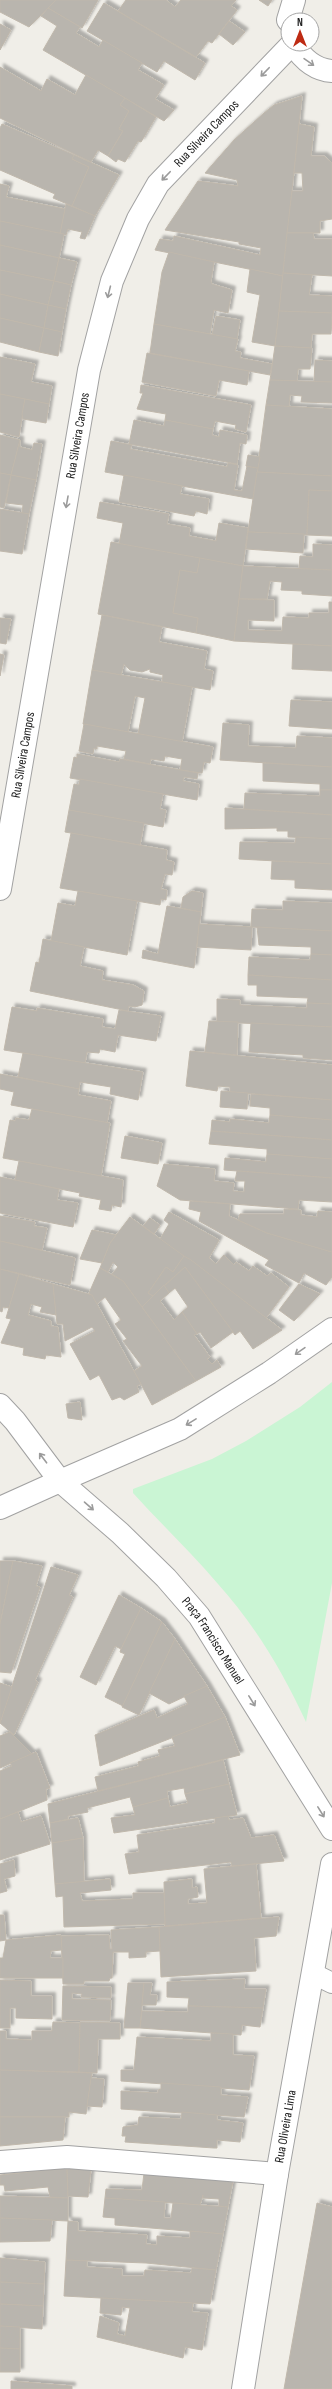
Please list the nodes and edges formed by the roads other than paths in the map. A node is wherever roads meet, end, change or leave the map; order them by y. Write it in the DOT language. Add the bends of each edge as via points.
graph roads {
  1 [pos="294,0"];
  2 [pos="290,12"];
  3 [pos="285,52"];
  4 [pos="299,52"];
  5 [pos="332,71"];
  6 [pos="0,889"];
  7 [pos="332,1329"];
  8 [pos="0,1405"];
  9 [pos="60,1481"];
  10 [pos="0,1508"];
  11 [pos="332,1829"];
  12 [pos="332,1864"];
  13 [pos="323,1979"];
  14 [pos="0,2162"];
  15 [pos="278,2174"];
  16 [pos="243,2389"];
  1 -- 2 [label="street"];
  3 -- 6 [label="street, Rua Silveira Campos, one-way" via="158,184 138,219 112,281 90,370"];
  4 -- 5 [label="street, one-way" via="314,66"];
  7 -- 9 [label="street, one-way" via="269,1373 180,1429"];
  9 -- 8 [label="street, Praça Francisco Manuel, one-way"];
  9 -- 10 [label="street"];
  9 -- 11 [label="street, Praça Francisco Manuel, one-way" via="120,1533 200,1616"];
  12 -- 13 [label="street, Rua Oliveira Lima"];
  13 -- 15 [label="street, Rua Oliveira Lima"];
  14 -- 15 [label="street" via="67,2157"];
  15 -- 16 [label="street, Rua Oliveira Lima"];
}
